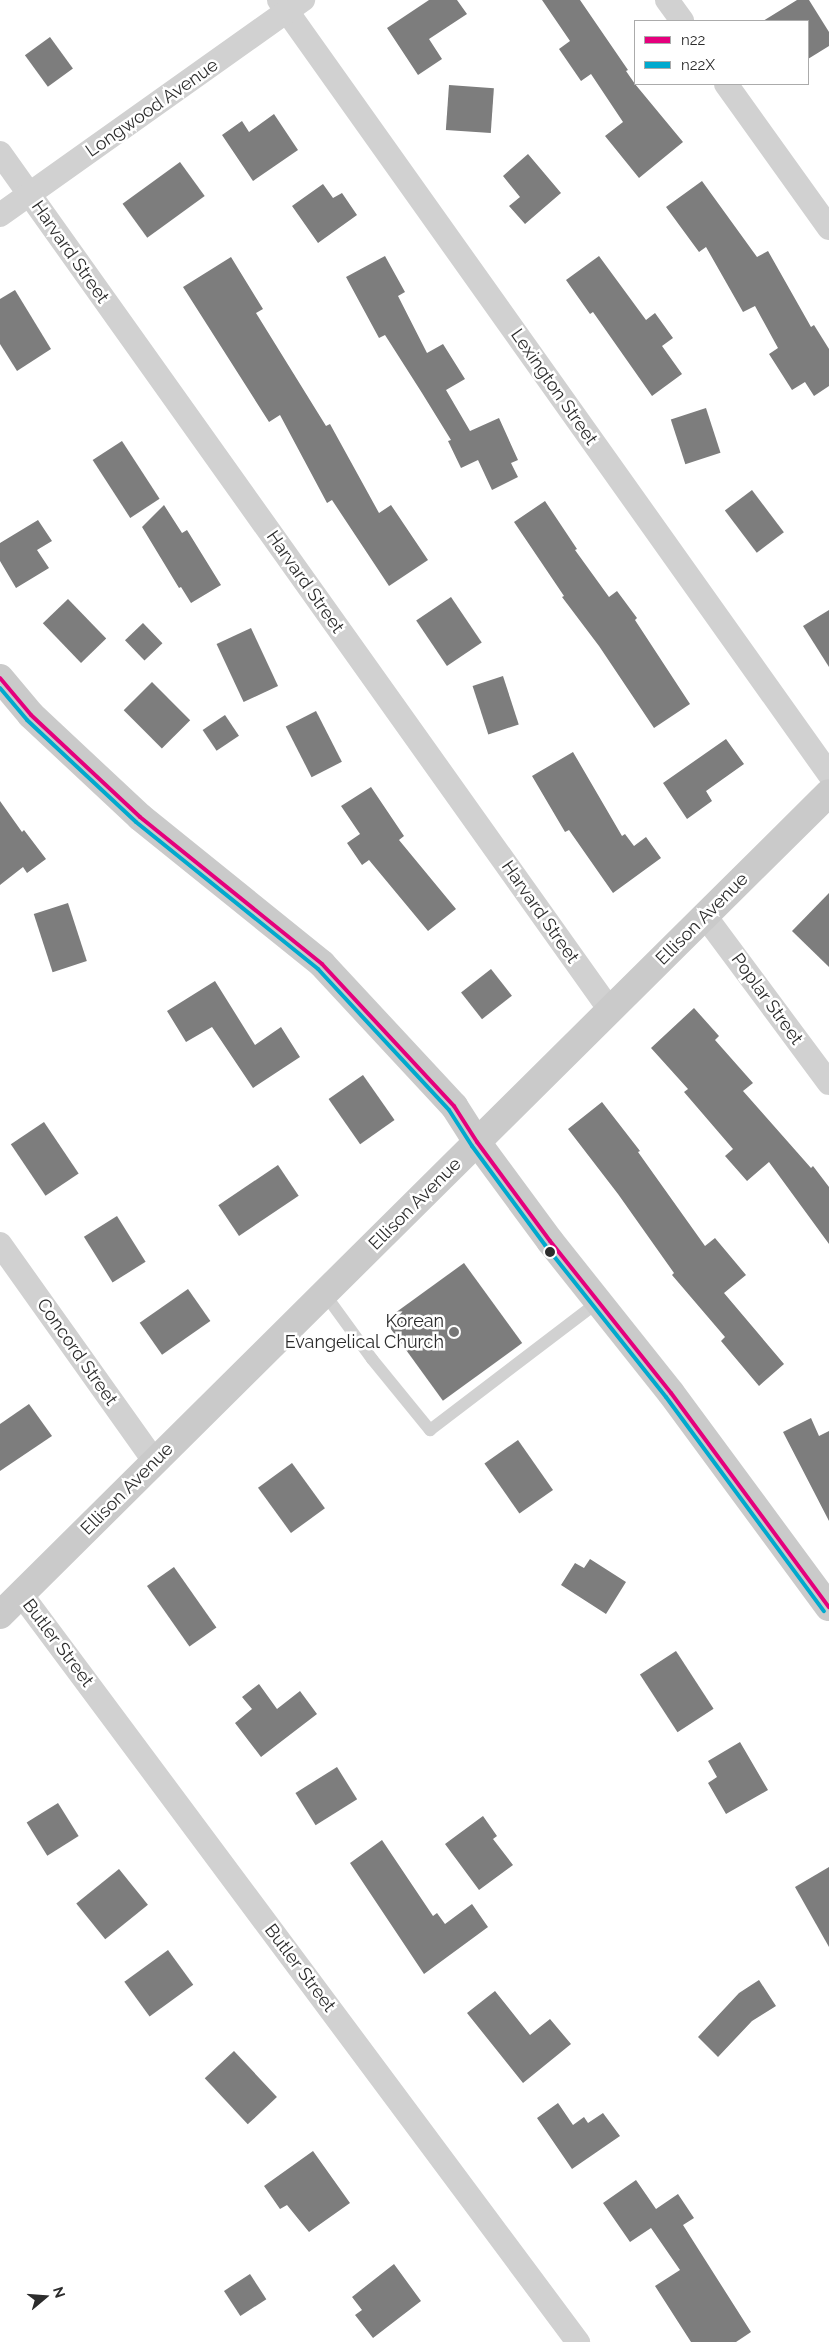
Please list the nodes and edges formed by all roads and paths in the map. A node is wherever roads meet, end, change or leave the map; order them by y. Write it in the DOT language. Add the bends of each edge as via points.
graph roads {
  1 [pos="667,0"];
  2 [pos="290,4"];
  3 [pos="681,20"];
  4 [pos="727,85"];
  5 [pos="0,153"];
  6 [pos="29,194"];
  7 [pos="0,215"];
  8 [pos="829,228"];
  9 [pos="0,678"];
  10 [pos="829,774"];
  11 [pos="829,793"];
  12 [pos="705,916"];
  13 [pos="610,1010"];
  14 [pos="829,1083"];
  15 [pos="477,1142"];
  16 [pos="0,1244"];
  17 [pos="324,1293"];
  18 [pos="598,1302"];
  19 [pos="154,1461"];
  20 [pos="21,1594"];
  21 [pos="829,1607"];
  22 [pos="0,1615"];
  23 [pos="578,2342"];
  1 -- 3 [label="street"];
  2 -- 6 [label="street, Longwood Avenue"];
  2 -- 10 [label="street, Lexington Street"];
  4 -- 8 [label="street"];
  5 -- 6 [label="street, Harvard Street"];
  6 -- 7 [label="street, Longwood Avenue"];
  6 -- 13 [label="street, Harvard Street"];
  9 -- 15 [label="main road" via="32,715 140,817 322,964 454,1106"];
  11 -- 12 [label="main road, Ellison Avenue"];
  12 -- 13 [label="main road, Ellison Avenue"];
  12 -- 14 [label="street, Poplar Street"];
  13 -- 15 [label="main road, Ellison Avenue"];
  15 -- 17 [label="main road, Ellison Avenue"];
  15 -- 18 [label="main road"];
  16 -- 19 [label="street, Concord Street"];
  17 -- 18 [label="lane" via="430,1430"];
  17 -- 19 [label="main road, Ellison Avenue"];
  18 -- 21 [label="main road" via="671,1393"];
  19 -- 20 [label="main road, Ellison Avenue"];
  20 -- 22 [label="main road, Ellison Avenue"];
  20 -- 23 [label="street, Butler Street"];
}
